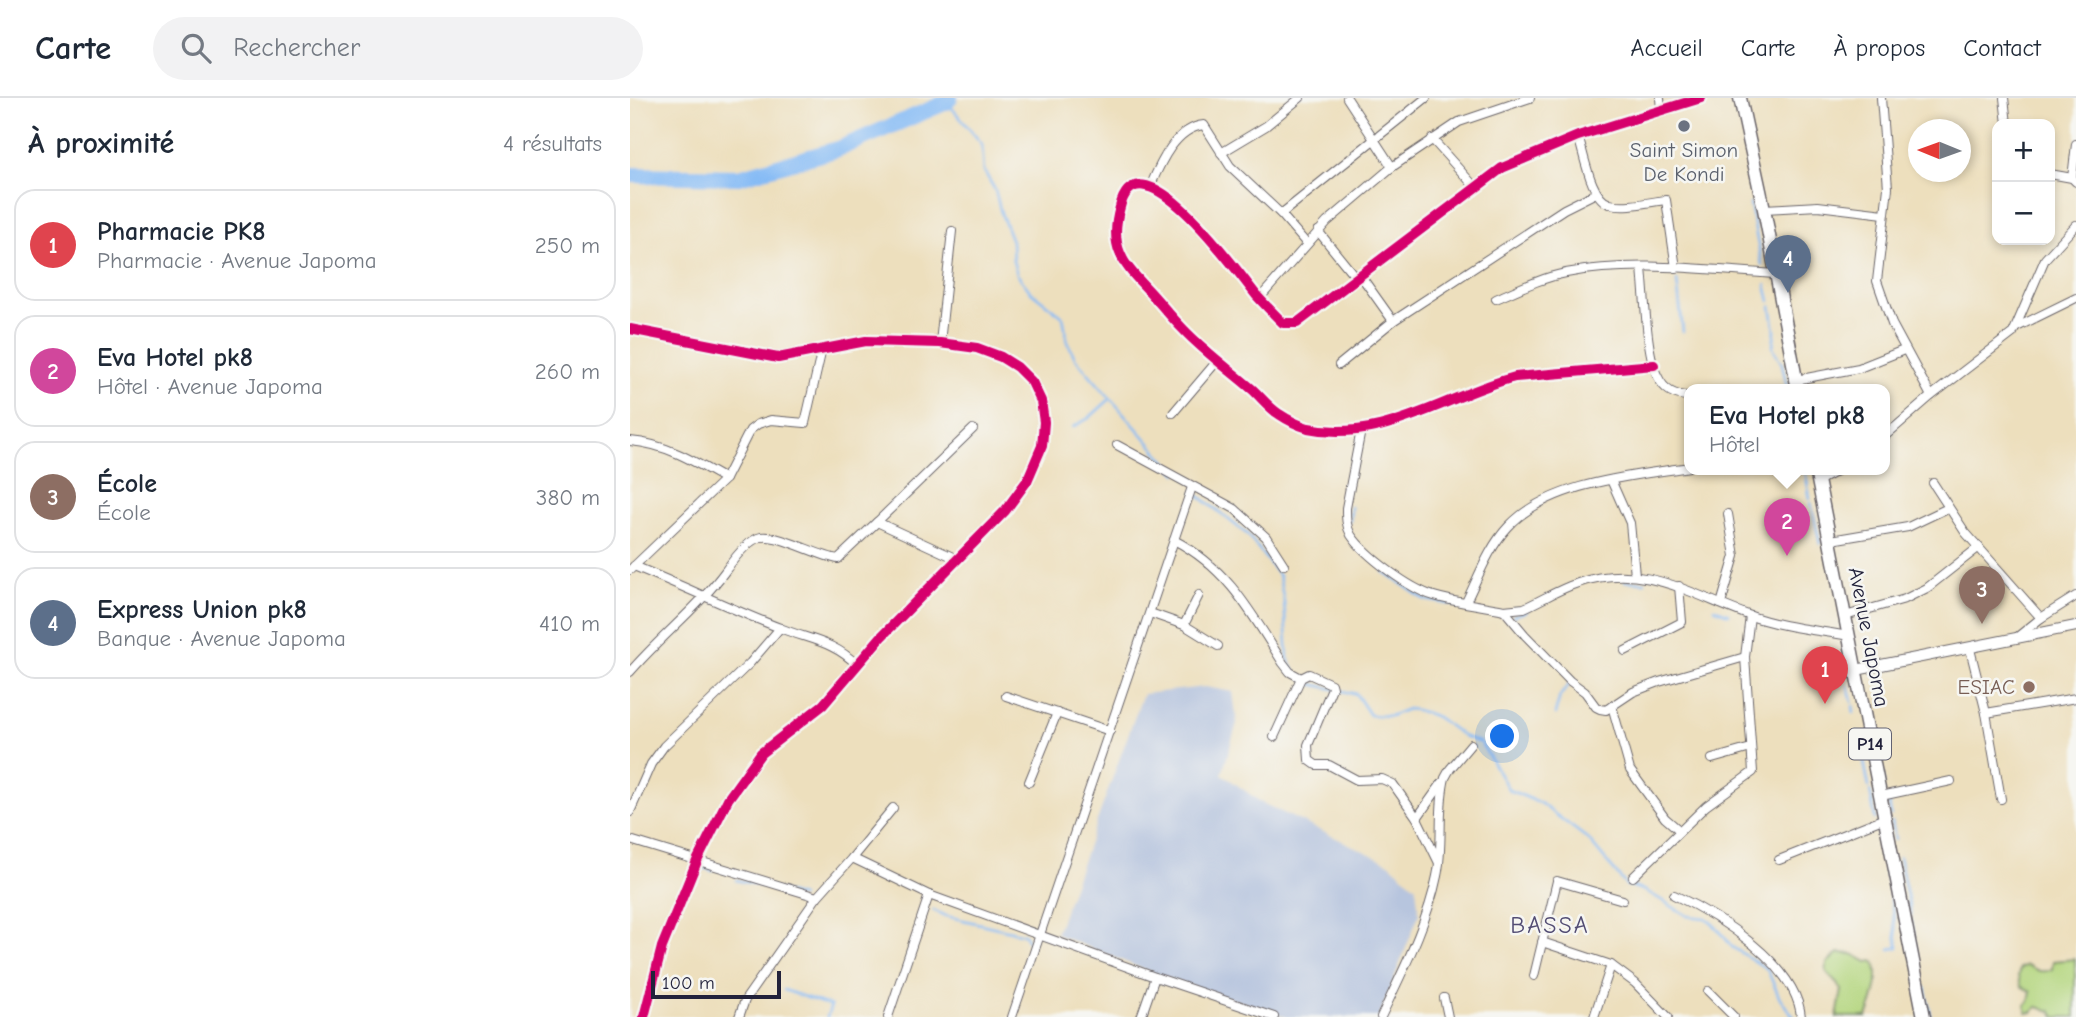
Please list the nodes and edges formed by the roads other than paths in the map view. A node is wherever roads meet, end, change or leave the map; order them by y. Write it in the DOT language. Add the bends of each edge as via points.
graph roads {
  1 [pos="1300,98"];
  2 [pos="1348,98"];
  3 [pos="1426,98"];
  4 [pos="1530,98"];
  5 [pos="1660,98"];
  6 [pos="1701,98"];
  7 [pos="1740,98"];
  8 [pos="1881,98"];
  9 [pos="2004,98"];
  10 [pos="1661,110"];
  11 [pos="2006,119"];
  12 [pos="1578,136"];
  13 [pos="1374,138"];
  14 [pos="1432,139"];
  15 [pos="2076,144"];
  16 [pos="1221,153"];
  17 [pos="1392,167"];
  18 [pos="2055,175"];
  19 [pos="2074,180"];
  20 [pos="1150,187"];
  21 [pos="1475,187"];
  22 [pos="1596,192"];
  23 [pos="1764,209"];
  24 [pos="1281,214"];
  25 [pos="1884,214"];
  26 [pos="2076,225"];
  27 [pos="952,231"];
  28 [pos="1318,231"];
  29 [pos="1306,243"];
  30 [pos="1642,268"];
  31 [pos="1676,268"];
  32 [pos="1776,274"];
  33 [pos="1359,278"];
  34 [pos="2076,298"];
  35 [pos="1259,299"];
  36 [pos="1496,299"];
  37 [pos="1393,321"];
  38 [pos="2017,327"];
  39 [pos="630,329"];
  40 [pos="940,343"];
  41 [pos="822,349"];
  42 [pos="1904,350"];
  43 [pos="1218,360"];
  44 [pos="1339,365"];
  45 [pos="1654,365"];
  46 [pos="1797,384"];
  47 [pos="1801,384"];
  48 [pos="1684,395"];
  49 [pos="1931,396"];
  50 [pos="1173,413"];
  51 [pos="973,429"];
  52 [pos="1361,430"];
  53 [pos="1890,432"];
  54 [pos="630,441"];
  55 [pos="1117,445"];
  56 [pos="1684,468"];
  57 [pos="1817,476"];
  58 [pos="724,479"];
  59 [pos="1611,480"];
  60 [pos="1933,483"];
  61 [pos="1192,487"];
  62 [pos="1948,508"];
  63 [pos="1728,514"];
  64 [pos="877,522"];
  65 [pos="1174,540"];
  66 [pos="1831,540"];
  67 [pos="1979,547"];
  68 [pos="957,559"];
  69 [pos="1284,565"];
  70 [pos="632,568"];
  71 [pos="1635,575"];
  72 [pos="1679,586"];
  73 [pos="1199,595"];
  74 [pos="707,596"];
  75 [pos="2076,596"];
  76 [pos="1466,602"];
  77 [pos="1721,604"];
  78 [pos="1504,610"];
  79 [pos="1150,613"];
  80 [pos="1750,616"];
  81 [pos="1845,616"];
  82 [pos="2041,618"];
  83 [pos="1184,625"];
  84 [pos="2076,626"];
  85 [pos="780,628"];
  86 [pos="1849,636"];
  87 [pos="2015,639"];
  88 [pos="1218,646"];
  89 [pos="1970,649"];
  90 [pos="1625,651"];
  91 [pos="1745,657"];
  92 [pos="857,665"];
  93 [pos="1856,670"];
  94 [pos="630,671"];
  95 [pos="1301,678"];
  96 [pos="1006,696"];
  97 [pos="2076,698"];
  98 [pos="1612,706"];
  99 [pos="1057,713"];
  100 [pos="1986,713"];
  101 [pos="1110,731"];
  102 [pos="1274,737"];
  103 [pos="1471,744"];
  104 [pos="1751,748"];
  105 [pos="1712,759"];
  106 [pos="1450,769"];
  107 [pos="1951,781"];
  108 [pos="1029,782"];
  109 [pos="1881,796"];
  110 [pos="2001,799"];
  111 [pos="893,808"];
  112 [pos="630,812"];
  113 [pos="1417,818"];
  114 [pos="1885,818"];
  115 [pos="1679,830"];
  116 [pos="630,840"];
  117 [pos="852,858"];
  118 [pos="1779,860"];
  119 [pos="697,861"];
  120 [pos="1439,863"];
  121 [pos="1633,877"];
  122 [pos="929,895"];
  123 [pos="1674,895"];
  124 [pos="817,897"];
  125 [pos="1623,900"];
  126 [pos="1041,936"];
  127 [pos="1542,942"];
  128 [pos="1611,965"];
  129 [pos="1534,976"];
  130 [pos="1155,977"];
  131 [pos="1708,991"];
  132 [pos="1444,998"];
  133 [pos="1271,1016"];
  134 [pos="643,1017"];
  135 [pos="738,1017"];
  136 [pos="888,1017"];
  137 [pos="1012,1017"];
  138 [pos="1141,1017"];
  139 [pos="1381,1017"];
  140 [pos="1448,1017"];
  141 [pos="1594,1017"];
  142 [pos="1668,1017"];
  143 [pos="1734,1017"];
  144 [pos="1801,1017"];
  145 [pos="1924,1017"];
  1 -- 16 [label="street"];
  2 -- 13 [label="street"];
  3 -- 13 [label="street"];
  4 -- 14 [label="street" via="1459,122"];
  5 -- 10 [label="street"];
  6 -- 10 [label="street"];
  7 -- 23 [label="main road"];
  8 -- 25 [label="street" via="1888,188"];
  9 -- 11 [label="street"];
  10 -- 12 [label="street"];
  12 -- 21 [label="street" via="1516,161"];
  12 -- 22 [label="street"];
  13 -- 17 [label="street"];
  13 -- 24 [label="street"];
  14 -- 17 [label="street"];
  14 -- 21 [label="street"];
  15 -- 19 [label="street"];
  16 -- 20 [label="street" via="1206,127 1199,125 1169,149"];
  16 -- 24 [label="street"];
  17 -- 28 [label="street"];
  18 -- 19 [label="street"];
  20 -- 35 [label="street" via="1182,207"];
  20 -- 43 [label="street" via="1130,189 1122,199 1117,226 1120,253 1185,332"];
  21 -- 33 [label="street"];
  22 -- 31 [label="street" via="1602,201 1615,205 1666,201"];
  22 -- 37 [label="street"];
  23 -- 25 [label="street" via="1818,206"];
  23 -- 32 [label="main road"];
  24 -- 29 [label="street"];
  25 -- 42 [label="street" via="1877,281"];
  26 -- 38 [label="street" via="2045,259"];
  27 -- 40 [label="street"];
  28 -- 29 [label="street"];
  28 -- 33 [label="street"];
  29 -- 35 [label="street"];
  30 -- 31 [label="street"];
  30 -- 36 [label="street" via="1565,273"];
  30 -- 45 [label="street"];
  31 -- 32 [label="street"];
  32 -- 46 [label="main road"];
  33 -- 35 [label="street" via="1290,325"];
  33 -- 37 [label="street"];
  34 -- 38 [label="street"];
  37 -- 44 [label="street"];
  38 -- 49 [label="street"];
  39 -- 41 [label="street" via="778,358"];
  40 -- 41 [label="street" via="866,341"];
  40 -- 68 [label="street" via="977,348 1017,367 1032,382 1044,422 1042,446 1027,481"];
  41 -- 58 [label="street" via="805,423 758,424 750,430"];
  42 -- 47 [label="street"];
  42 -- 49 [label="street"];
  43 -- 50 [label="street"];
  43 -- 52 [label="street" via="1277,413 1296,424"];
  45 -- 48 [label="street" via="1666,389"];
  45 -- 52 [label="street" via="1515,377 1430,410"];
  49 -- 53 [label="street"];
  51 -- 64 [label="street"];
  52 -- 76 [label="street" via="1346,508 1350,533 1371,556 1412,585 1435,597"];
  54 -- 58 [label="street" via="681,454"];
  55 -- 61 [label="street"];
  56 -- 59 [label="street"];
  57 -- 66 [label="main road, Avenue Japoma / P14"];
  58 -- 70 [label="street"];
  59 -- 71 [label="street" via="1632,532"];
  59 -- 76 [label="street" via="1554,497 1507,527"];
  60 -- 62 [label="street"];
  61 -- 65 [label="street"];
  61 -- 69 [label="street" via="1243,516 1266,537"];
  62 -- 66 [label="street" via="1908,527"];
  62 -- 67 [label="street"];
  63 -- 77 [label="street" via="1735,556"];
  64 -- 68 [label="street"];
  64 -- 74 [label="street" via="838,559 760,537 731,562"];
  65 -- 79 [label="street"];
  65 -- 95 [label="street" via="1231,583 1286,668"];
  66 -- 81 [label="main road, Avenue Japoma / P14"];
  67 -- 81 [label="street" via="1944,576 1905,599"];
  67 -- 82 [label="street"];
  68 -- 92 [label="street"];
  70 -- 74 [label="street"];
  71 -- 72 [label="street"];
  71 -- 78 [label="street" via="1579,582 1524,608"];
  72 -- 77 [label="street"];
  72 -- 90 [label="street" via="1682,622"];
  73 -- 83 [label="street"];
  74 -- 85 [label="street"];
  74 -- 94 [label="street"];
  75 -- 82 [label="street"];
  76 -- 78 [label="street"];
  77 -- 80 [label="street"];
  78 -- 98 [label="street" via="1596,707 1606,710"];
  79 -- 83 [label="street"];
  79 -- 101 [label="street"];
  80 -- 86 [label="street"];
  80 -- 91 [label="street"];
  81 -- 86 [label="main road, Avenue Japoma / P14"];
  82 -- 87 [label="street"];
  83 -- 88 [label="street"];
  84 -- 87 [label="street"];
  85 -- 92 [label="street" via="833,646"];
  85 -- 112 [label="street" via="664,746"];
  86 -- 93 [label="main road, Avenue Japoma / P14"];
  87 -- 89 [label="street"];
  89 -- 93 [label="street"];
  89 -- 100 [label="street"];
  91 -- 98 [label="street" via="1659,682"];
  91 -- 104 [label="street"];
  92 -- 119 [label="street" via="823,705 761,752 728,799"];
  93 -- 109 [label="main road, Avenue Japoma / P14"];
  95 -- 102 [label="street"];
  95 -- 113 [label="street" via="1309,674 1332,686 1308,746 1309,760 1362,781 1388,780"];
  96 -- 99 [label="street"];
  97 -- 100 [label="street"];
  98 -- 115 [label="street" via="1630,770"];
  99 -- 101 [label="street"];
  99 -- 108 [label="street"];
  100 -- 110 [label="street"];
  101 -- 126 [label="street"];
  103 -- 106 [label="street"];
  104 -- 105 [label="street"];
  104 -- 115 [label="street" via="1752,774"];
  106 -- 113 [label="street"];
  106 -- 120 [label="street" via="1443,787"];
  107 -- 109 [label="street"];
  109 -- 114 [label="main road, Avenue Japoma / P14"];
  111 -- 117 [label="street"];
  113 -- 120 [label="street"];
  114 -- 118 [label="street"];
  114 -- 145 [label="main road, Avenue Japoma / P14"];
  115 -- 121 [label="street"];
  116 -- 119 [label="street"];
  117 -- 122 [label="street"];
  117 -- 124 [label="street"];
  119 -- 124 [label="street"];
  119 -- 134 [label="street" via="662,947"];
  120 -- 139 [label="street" via="1417,940"];
  122 -- 126 [label="street"];
  122 -- 136 [label="street"];
  123 -- 144 [label="street" via="1752,942 1785,976"];
  124 -- 135 [label="street" via="745,1000"];
  125 -- 127 [label="street" via="1557,881"];
  126 -- 130 [label="street"];
  126 -- 137 [label="street"];
  127 -- 128 [label="street"];
  127 -- 129 [label="street"];
  128 -- 141 [label="street"];
  128 -- 142 [label="street" via="1636,983"];
  130 -- 133 [label="street"];
  130 -- 138 [label="street"];
  131 -- 143 [label="street"];
  132 -- 140 [label="street"];
}
